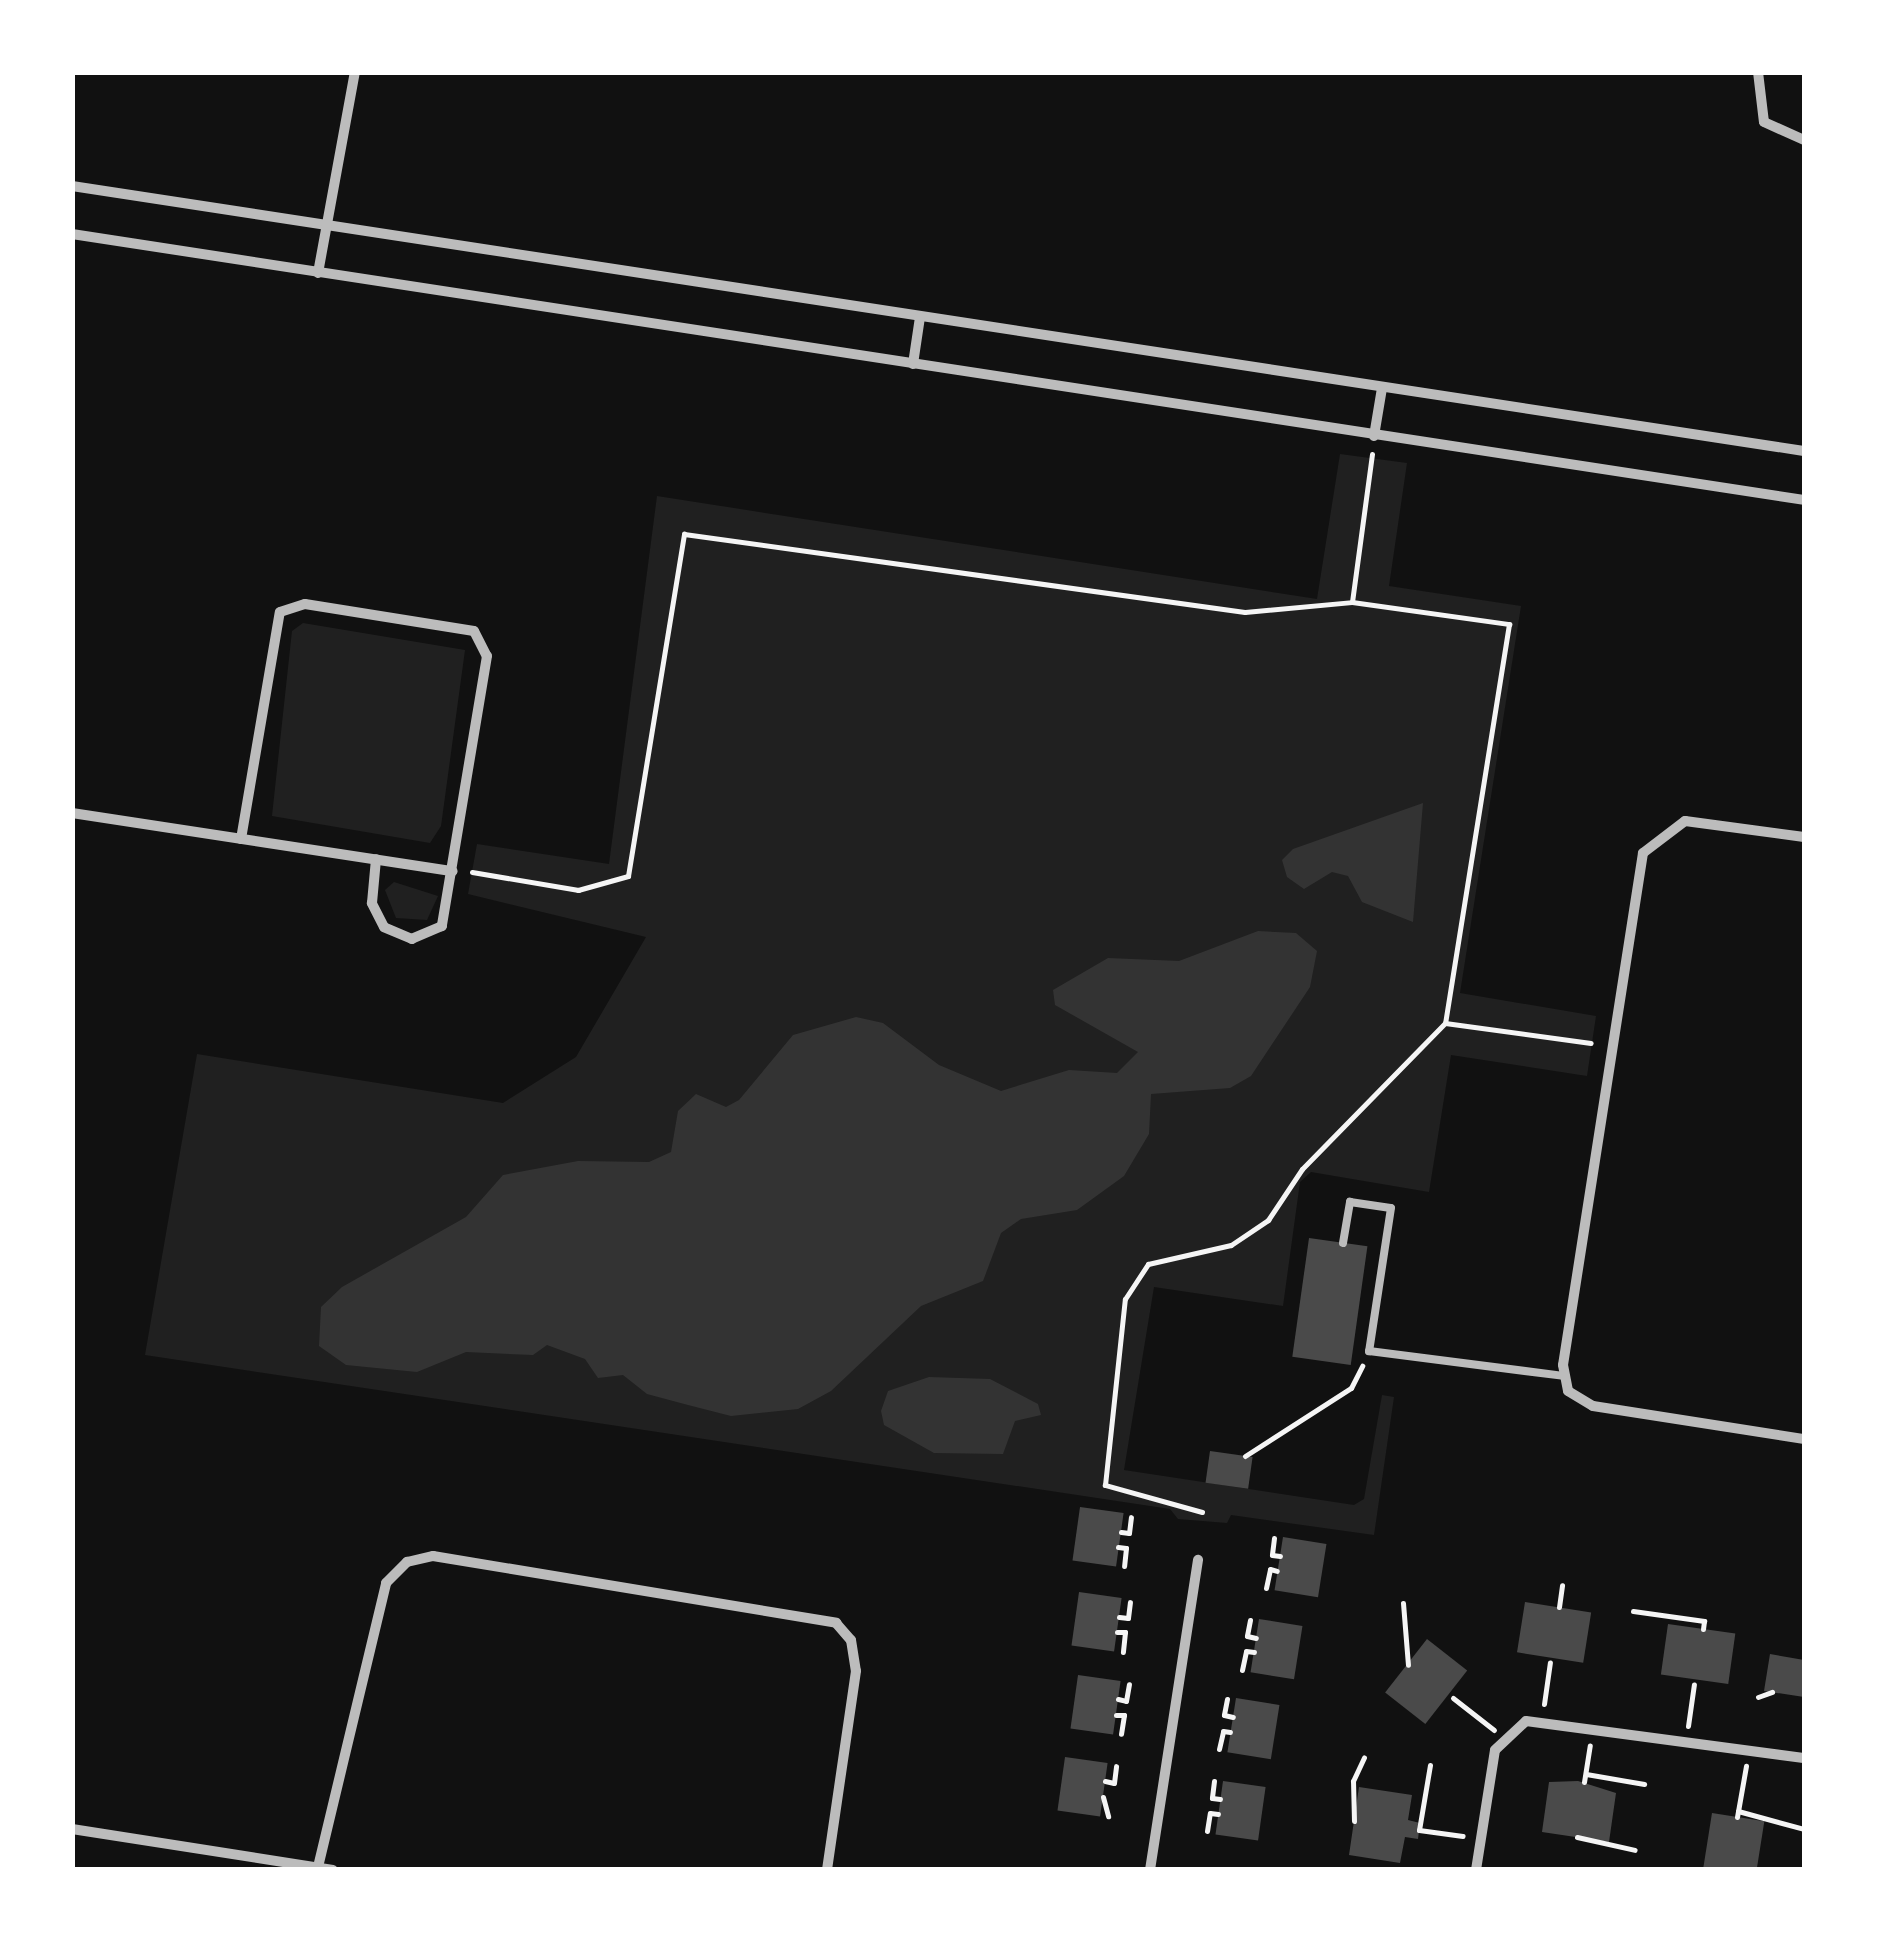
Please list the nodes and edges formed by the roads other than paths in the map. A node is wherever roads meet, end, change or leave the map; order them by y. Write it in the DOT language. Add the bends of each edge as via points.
graph roads {
  1 [pos="355,72"];
  2 [pos="1758,72"];
  3 [pos="1804,140"];
  4 [pos="72,186"];
  5 [pos="327,225"];
  6 [pos="72,234"];
  7 [pos="318,273"];
  8 [pos="920,317"];
  9 [pos="912,364"];
  10 [pos="1382,388"];
  11 [pos="1374,436"];
  12 [pos="1804,451"];
  13 [pos="1804,500"];
  14 [pos="72,813"];
  15 [pos="1804,838"];
  16 [pos="241,839"];
  17 [pos="376,859"];
  18 [pos="452,871"];
  19 [pos="1343,1243"];
  20 [pos="1563,1376"];
  21 [pos="1804,1439"];
  22 [pos="1198,1560"];
  23 [pos="1804,1758"];
  24 [pos="72,1828"];
  25 [pos="318,1867"];
  26 [pos="332,1870"];
  27 [pos="826,1870"];
  28 [pos="1150,1870"];
  29 [pos="1476,1870"];
  1 -- 5 [label="street"];
  2 -- 3 [label="street" via="1764,122"];
  4 -- 5 [label="street"];
  5 -- 7 [label="street"];
  5 -- 8 [label="street"];
  6 -- 7 [label="street"];
  7 -- 9 [label="street"];
  8 -- 9 [label="street"];
  8 -- 10 [label="street"];
  9 -- 11 [label="street"];
  10 -- 11 [label="street"];
  10 -- 12 [label="street"];
  11 -- 13 [label="street"];
  14 -- 16 [label="street"];
  15 -- 20 [label="street" via="1685,821 1644,853"];
  16 -- 17 [label="street"];
  16 -- 18 [label="street" via="280,612 306,604 466,628 487,656"];
  17 -- 18 [label="street"];
  17 -- 18 [label="street" via="376,916 412,939 448,916"];
  19 -- 20 [label="lane" via="1350,1202 1391,1208 1369,1350"];
  20 -- 21 [label="street" via="1568,1391 1607,1409"];
  22 -- 28 [label="street"];
  23 -- 29 [label="street" via="1542,1718 1504,1738"];
  24 -- 25 [label="street"];
  25 -- 26 [label="street"];
  25 -- 27 [label="street" via="386,1582 407,1562 434,1556 836,1623 851,1640 856,1671"];
}
